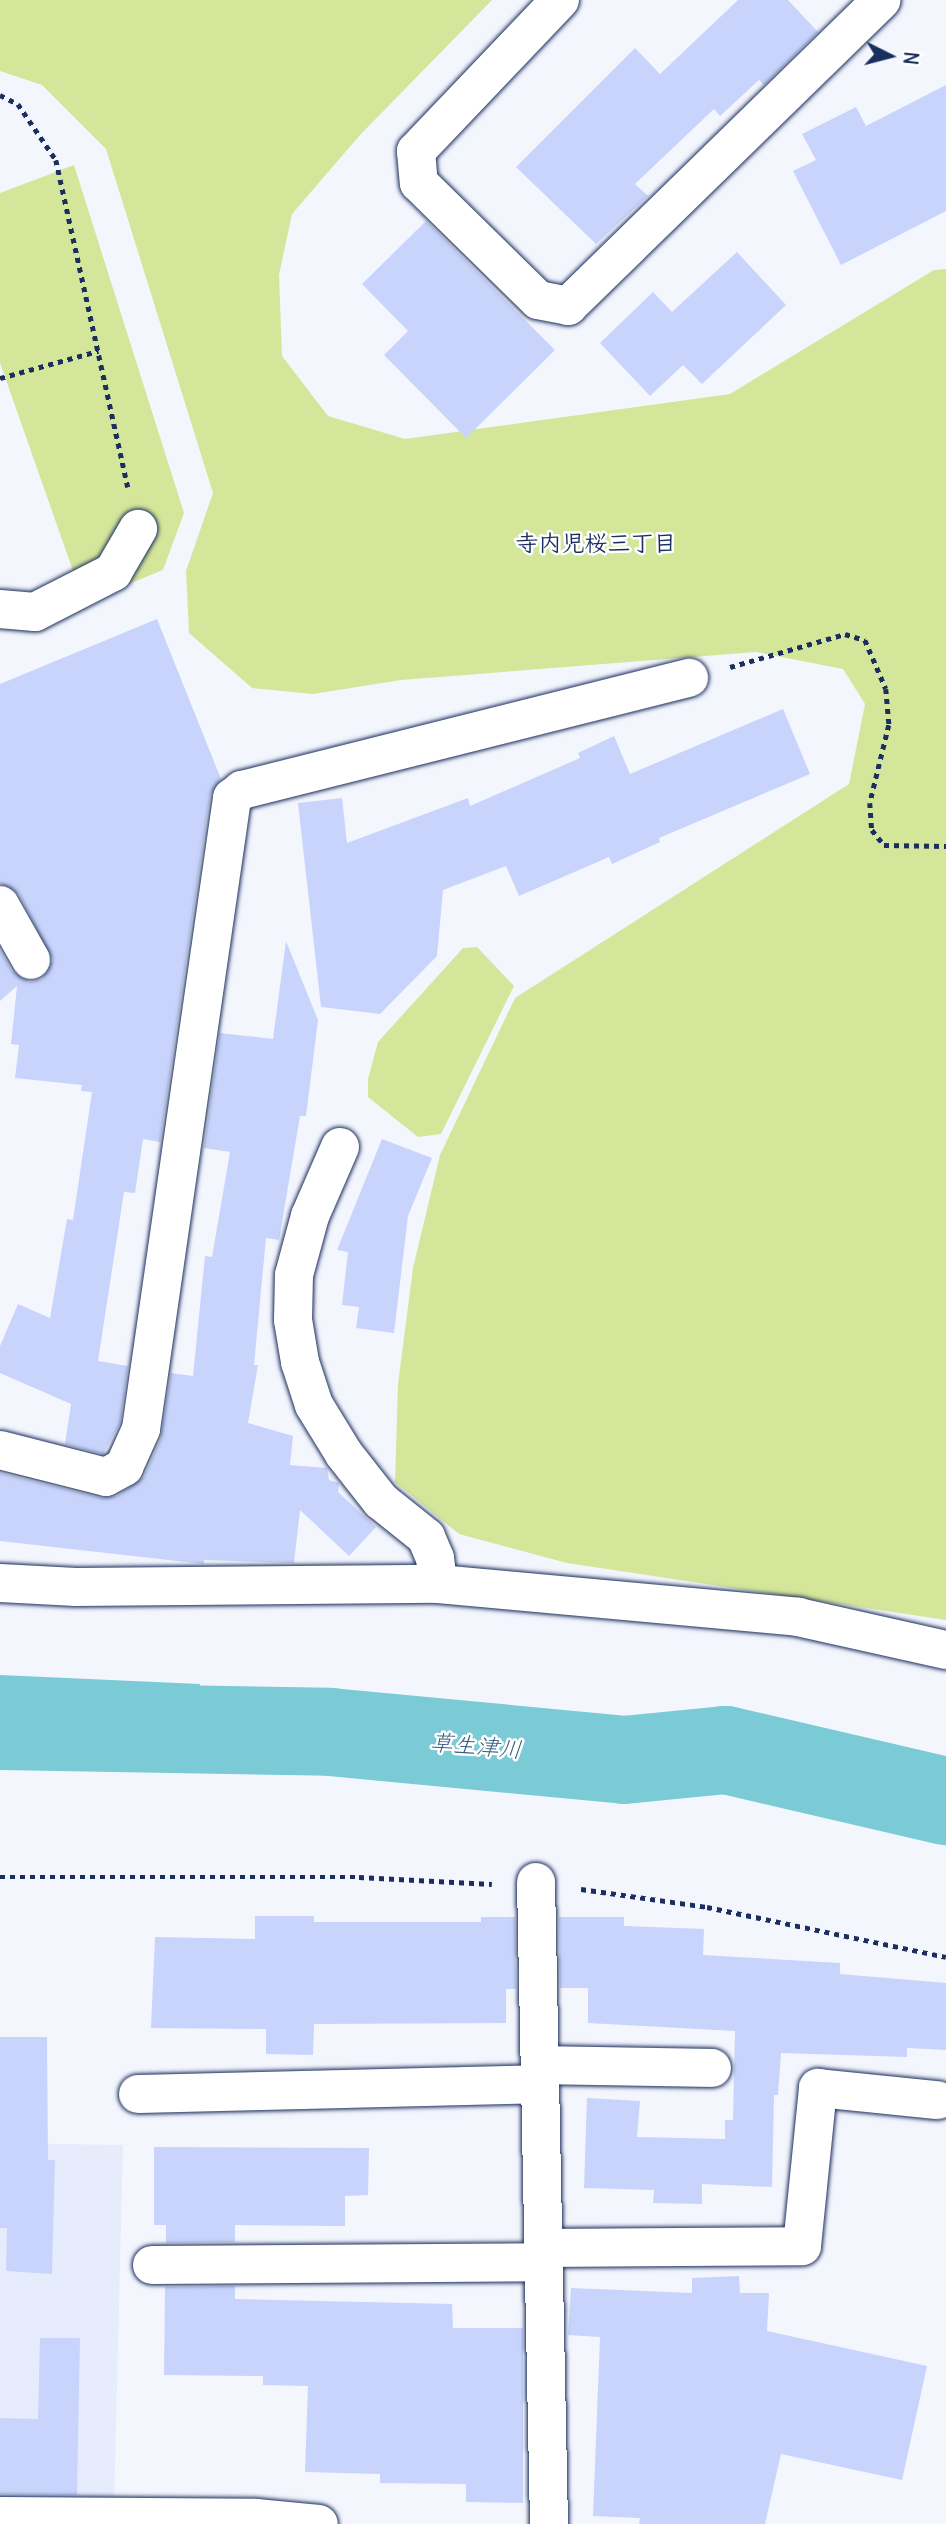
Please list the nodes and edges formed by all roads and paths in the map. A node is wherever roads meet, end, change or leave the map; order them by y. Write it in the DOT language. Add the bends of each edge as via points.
graph roads {
  1 [pos="560,0"];
  2 [pos="882,0"];
  3 [pos="0,95"];
  4 [pos="98,352"];
  5 [pos="0,378"];
  6 [pos="138,529"];
  7 [pos="0,608"];
  8 [pos="689,678"];
  9 [pos="946,846"];
  10 [pos="0,905"];
  11 [pos="31,960"];
  12 [pos="340,1147"];
  13 [pos="0,1450"];
  14 [pos="0,1583"];
  15 [pos="438,1584"];
  16 [pos="946,1650"];
  17 [pos="0,1877"];
  18 [pos="536,1882"];
  19 [pos="946,1957"];
  20 [pos="712,2068"];
  21 [pos="539,2074"];
  22 [pos="138,2094"];
  23 [pos="937,2100"];
  24 [pos="544,2255"];
  25 [pos="152,2265"];
  26 [pos="0,2516"];
  27 [pos="319,2524"];
  28 [pos="549,2524"];
  1 -- 2 [label="street" via="416,151 419,183 538,300 568,306"];
  3 -- 4 [label="path" via="18,104 56,160"];
  4 -- 5 [label="path"];
  4 -- 6 [label="path"];
  6 -- 7 [label="street" via="113,572 35,612"];
  8 -- 9 [label="path" via="845,634 865,640 886,689 889,725 870,803 872,830 884,845"];
  8 -- 13 [label="street" via="242,790 232,798 141,1429 124,1467 106,1477"];
  10 -- 11 [label="street"];
  12 -- 15 [label="street" via="310,1216 294,1275 293,1320 300,1362 314,1405 344,1454 381,1501 426,1537 435,1558"];
  14 -- 15 [label="street" via="76,1587"];
  15 -- 16 [label="street" via="798,1617"];
  17 -- 18 [label="path"];
  18 -- 19 [label="path" via="708,1908"];
  18 -- 21 [label="street"];
  20 -- 21 [label="street"];
  21 -- 22 [label="street"];
  21 -- 24 [label="street"];
  23 -- 24 [label="street" via="818,2088 802,2246"];
  24 -- 25 [label="street"];
  24 -- 28 [label="street"];
  26 -- 27 [label="street" via="256,2518"];
}
